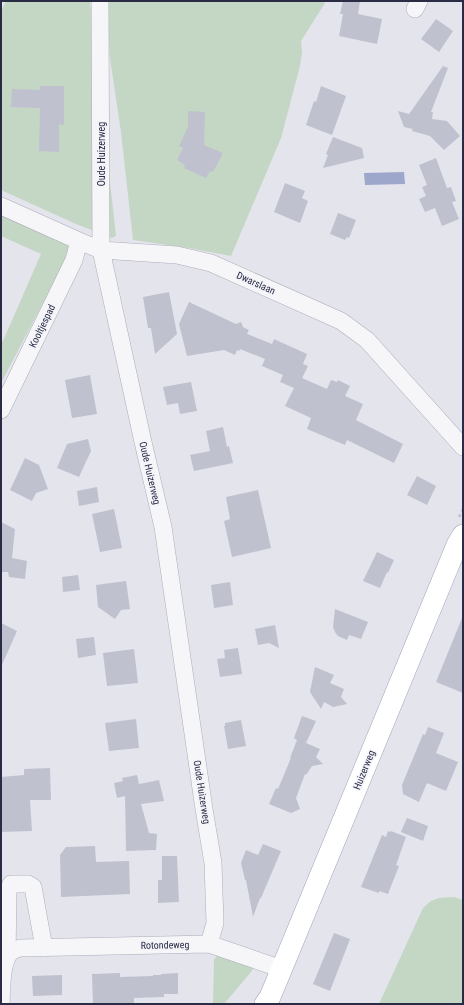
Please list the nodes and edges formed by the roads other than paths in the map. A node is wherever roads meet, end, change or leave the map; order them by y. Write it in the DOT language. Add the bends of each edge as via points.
graph roads {
  1 [pos="100,1"];
  2 [pos="1,206"];
  3 [pos="79,241"];
  4 [pos="101,250"];
  5 [pos="1,410"];
  6 [pos="463,447"];
  7 [pos="463,534"];
  8 [pos="209,944"];
  9 [pos="44,948"];
  10 [pos="7,958"];
  11 [pos="282,969"];
  12 [pos="1,1004"];
  13 [pos="265,1004"];
  1 -- 4 [label="street, Oude Huizerweg"];
  2 -- 3 [label="street, Dwarslaan"];
  3 -- 4 [label="street, Dwarslaan"];
  3 -- 5 [label="street, Kooltjespad" via="74,260"];
  4 -- 6 [label="street, Dwarslaan" via="177,255 211,263 341,321 367,340"];
  4 -- 8 [label="street, Oude Huizerweg" via="163,527 213,863 215,923"];
  7 -- 11 [label="main road, Huizerweg"];
  8 -- 9 [label="street, Rotondeweg"];
  8 -- 11 [label="street, Rotondeweg"];
  9 -- 10 [label="street, Rotondeweg" via="20,948 13,950"];
  9 -- 10 [label="street" via="33,887 28,884 11,884 8,890"];
  10 -- 12 [label="street"];
  11 -- 13 [label="main road, Huizerweg"];
}
